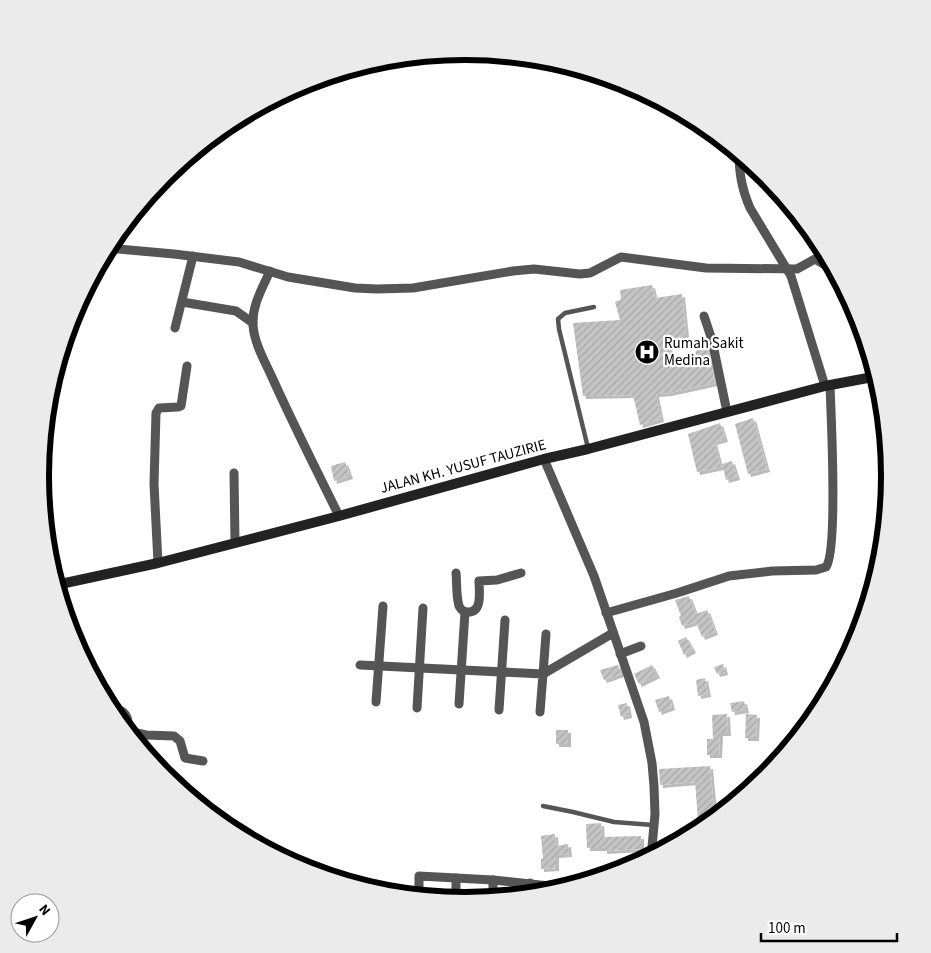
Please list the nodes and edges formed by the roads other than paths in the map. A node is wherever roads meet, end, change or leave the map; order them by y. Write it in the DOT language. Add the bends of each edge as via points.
graph roads {
  1 [pos="739,162"];
  2 [pos="117,249"];
  3 [pos="193,256"];
  4 [pos="823,264"];
  5 [pos="788,269"];
  6 [pos="270,271"];
  7 [pos="182,302"];
  8 [pos="594,306"];
  9 [pos="704,316"];
  10 [pos="253,323"];
  11 [pos="175,328"];
  12 [pos="187,366"];
  13 [pos="870,378"];
  14 [pos="827,386"];
  15 [pos="727,412"];
  16 [pos="588,449"];
  17 [pos="544,459"];
  18 [pos="234,473"];
  19 [pos="339,516"];
  20 [pos="236,542"];
  21 [pos="158,563"];
  22 [pos="456,573"];
  23 [pos="521,573"];
  24 [pos="63,584"];
  25 [pos="383,606"];
  26 [pos="423,608"];
  27 [pos="465,612"];
  28 [pos="606,613"];
  29 [pos="505,620"];
  30 [pos="613,633"];
  31 [pos="546,634"];
  32 [pos="642,646"];
  33 [pos="620,654"];
  34 [pos="360,665"];
  35 [pos="378,666"];
  36 [pos="420,668"];
  37 [pos="461,670"];
  38 [pos="502,672"];
  39 [pos="543,674"];
  40 [pos="376,702"];
  41 [pos="459,704"];
  42 [pos="417,708"];
  43 [pos="120,710"];
  44 [pos="499,710"];
  45 [pos="540,712"];
  46 [pos="128,720"];
  47 [pos="138,733"];
  48 [pos="203,761"];
  49 [pos="543,806"];
  50 [pos="653,825"];
  51 [pos="652,849"];
  52 [pos="456,878"];
  53 [pos="494,880"];
  54 [pos="530,883"];
  55 [pos="541,886"];
  56 [pos="530,888"];
  57 [pos="419,891"];
  58 [pos="493,892"];
  59 [pos="456,893"];
  1 -- 5 [label="street" via="739,174 750,208"];
  2 -- 3 [label="street"];
  3 -- 6 [label="street" via="239,262"];
  3 -- 7 [label="street"];
  4 -- 5 [label="street" via="816,259 801,268"];
  5 -- 6 [label="street" via="706,268 621,257 590,273 527,270 394,289 355,288"];
  5 -- 14 [label="street"];
  6 -- 10 [label="street" via="256,302"];
  7 -- 10 [label="street" via="236,311"];
  7 -- 11 [label="street"];
  8 -- 16 [label="lane" via="565,313 558,319"];
  9 -- 15 [label="street"];
  10 -- 19 [label="street" via="266,364"];
  12 -- 21 [label="street" via="181,406 159,408 156,413 154,484"];
  13 -- 14 [label="main road, JALAN KH. YUSUF TAUZIRIE"];
  14 -- 15 [label="main road, JALAN KH. YUSUF TAUZIRIE"];
  14 -- 28 [label="street" via="833,440 831,558 826,567 729,576"];
  15 -- 16 [label="main road, JALAN KH. YUSUF TAUZIRIE"];
  16 -- 17 [label="main road, JALAN KH. YUSUF TAUZIRIE"];
  17 -- 19 [label="main road, JALAN KH. YUSUF TAUZIRIE"];
  17 -- 28 [label="street" via="594,576"];
  18 -- 20 [label="street"];
  19 -- 20 [label="main road, JALAN KH. YUSUF TAUZIRIE"];
  20 -- 21 [label="main road, JALAN KH. YUSUF TAUZIRIE"];
  21 -- 24 [label="main road, JALAN KH. YUSUF TAUZIRIE"];
  22 -- 27 [label="street" via="459,605"];
  23 -- 27 [label="street" via="498,580 479,581 478,606 474,611"];
  25 -- 35 [label="street"];
  26 -- 36 [label="street"];
  27 -- 37 [label="street"];
  28 -- 30 [label="street"];
  29 -- 38 [label="street"];
  30 -- 33 [label="street"];
  30 -- 39 [label="street"];
  31 -- 39 [label="street"];
  32 -- 33 [label="street"];
  33 -- 50 [label="street" via="644,722 652,763"];
  34 -- 35 [label="street"];
  35 -- 36 [label="street"];
  35 -- 40 [label="street"];
  36 -- 37 [label="street"];
  36 -- 42 [label="street"];
  37 -- 38 [label="street"];
  37 -- 41 [label="street"];
  38 -- 39 [label="street"];
  38 -- 44 [label="street"];
  39 -- 45 [label="street"];
  43 -- 46 [label="street" via="128,716"];
  47 -- 48 [label="street" via="174,736 180,741 185,758"];
  49 -- 50 [label="lane" via="614,822"];
  50 -- 51 [label="street"];
  52 -- 53 [label="street"];
  52 -- 57 [label="street" via="419,876"];
  52 -- 59 [label="street"];
  53 -- 54 [label="street"];
  53 -- 58 [label="street"];
  54 -- 55 [label="street"];
  54 -- 56 [label="street"];
}
